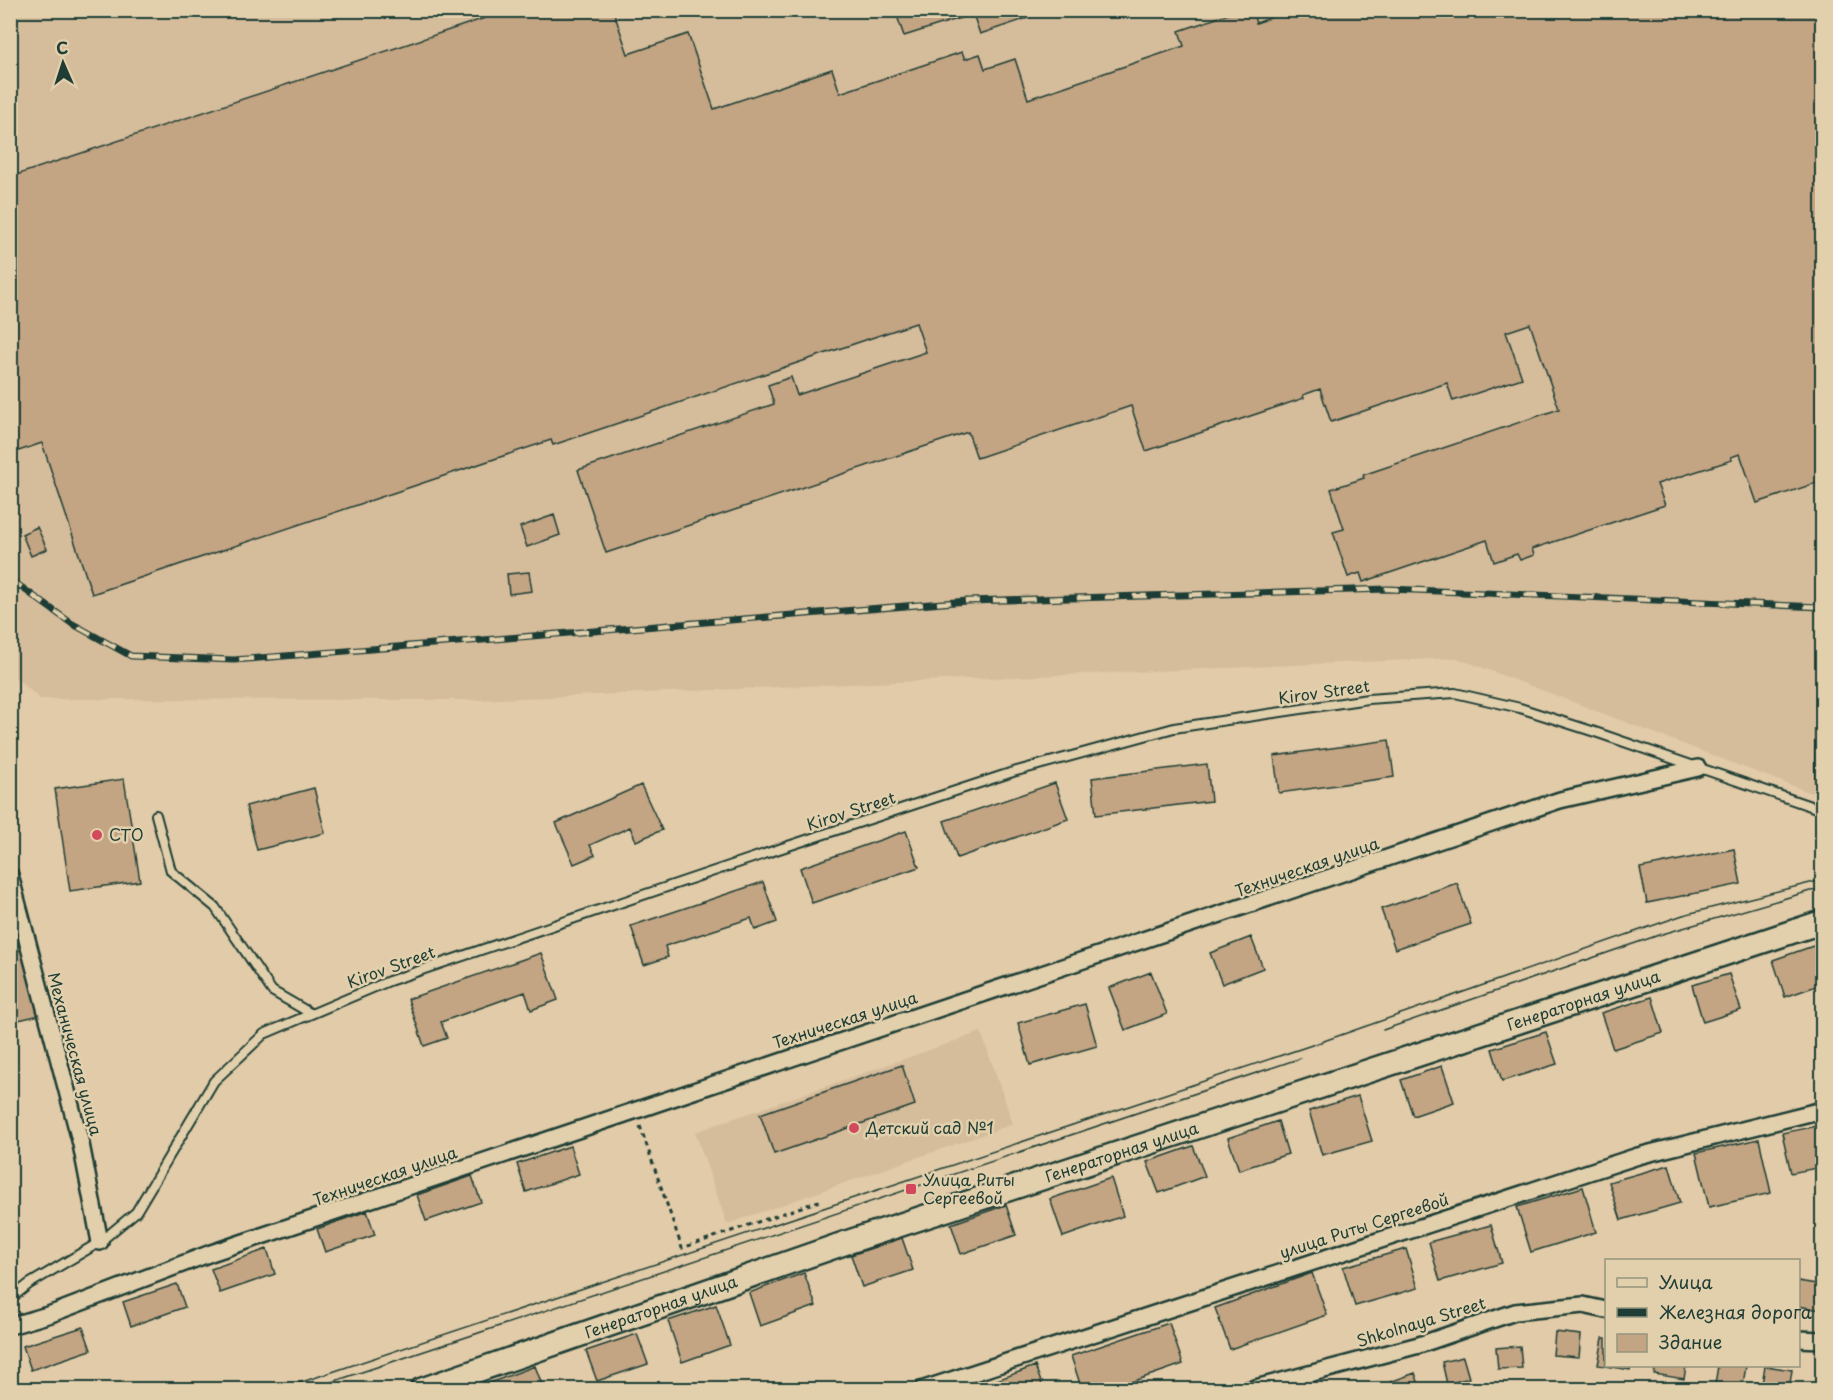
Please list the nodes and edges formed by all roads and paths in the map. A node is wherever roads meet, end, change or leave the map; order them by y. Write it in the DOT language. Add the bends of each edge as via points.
graph roads {
  1 [pos="1698,768"];
  2 [pos="1822,810"];
  3 [pos="156,815"];
  4 [pos="10,875"];
  5 [pos="1822,922"];
  6 [pos="310,1013"];
  7 [pos="635,1110"];
  8 [pos="1822,1110"];
  9 [pos="819,1201"];
  10 [pos="100,1242"];
  11 [pos="10,1299"];
  12 [pos="1605,1310"];
  13 [pos="10,1326"];
  14 [pos="1800,1340"];
  15 [pos="1822,1340"];
  16 [pos="421,1389"];
  17 [pos="921,1389"];
  18 [pos="1248,1389"];
  1 -- 2 [label="lane, Kirov Street"];
  1 -- 6 [label="lane, Kirov Street" via="1531,711 1455,693 1368,699 1174,728 1013,772 782,848 389,981"];
  1 -- 7 [label="street, Техническая улица" via="1560,800"];
  3 -- 6 [label="lane" via="171,871 215,907 272,991"];
  4 -- 10 [label="street, Механическая улица" via="81,1144"];
  5 -- 16 [label="main road, Генераторная улица" via="848,1242"];
  6 -- 10 [label="lane, Kirov Street" via="264,1034 214,1081 136,1212"];
  7 -- 9 [label="path" via="681,1248"];
  7 -- 13 [label="street, Техническая улица" via="211,1253"];
  8 -- 17 [label="street, улица Риты Сергеевой" via="1638,1156"];
  10 -- 11 [label="lane, Kirov Street"];
  12 -- 18 [label="street, Shkolnaya Street" via="1582,1305 1515,1312 1419,1345"];
  14 -- 15 [label="street"];
}
